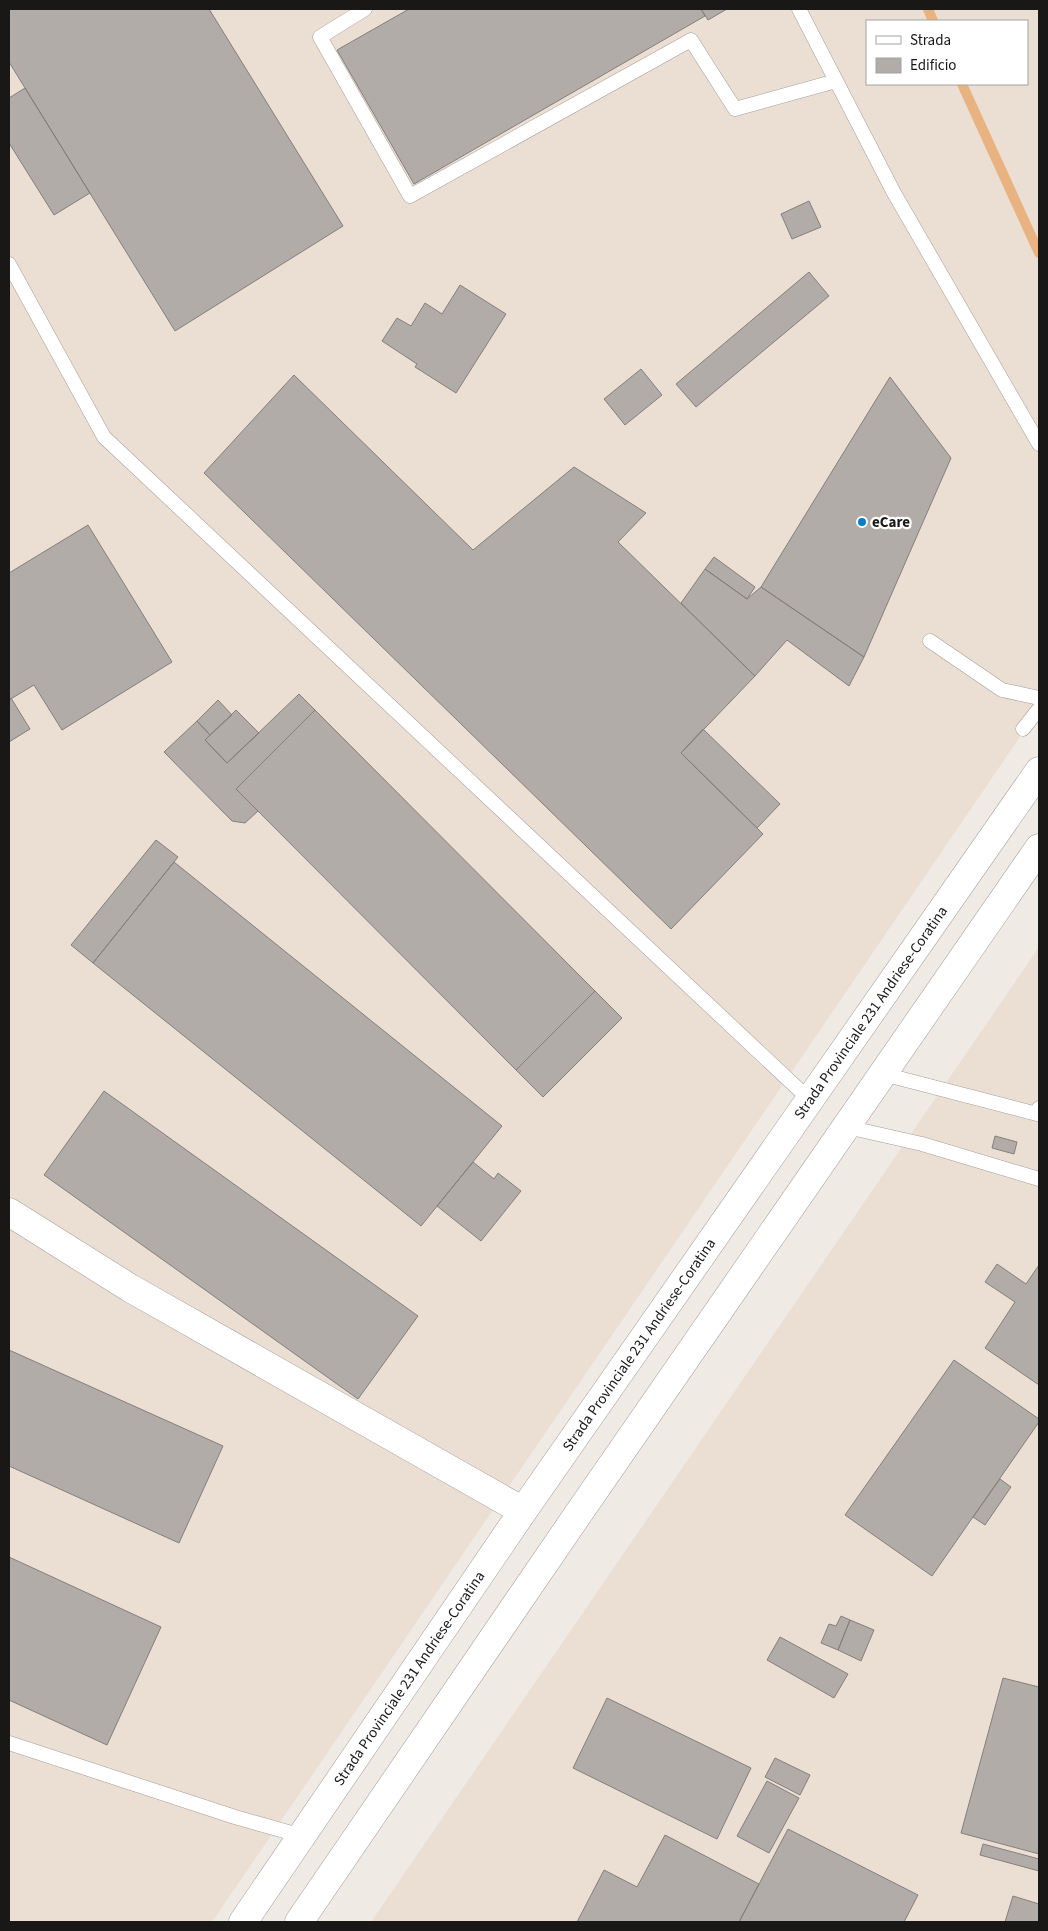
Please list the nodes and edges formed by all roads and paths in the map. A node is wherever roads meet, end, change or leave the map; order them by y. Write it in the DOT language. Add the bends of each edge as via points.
graph roads {
  1 [pos="365,9"];
  2 [pos="799,9"];
  3 [pos="836,81"];
  4 [pos="9,264"];
  5 [pos="1039,444"];
  6 [pos="930,641"];
  7 [pos="1039,698"];
  8 [pos="1039,709"];
  9 [pos="1023,729"];
  10 [pos="1039,771"];
  11 [pos="1039,848"];
  12 [pos="884,1074"];
  13 [pos="810,1100"];
  14 [pos="1039,1108"];
  15 [pos="847,1127"];
  16 [pos="1039,1179"];
  17 [pos="9,1212"];
  18 [pos="523,1512"];
  19 [pos="9,1743"];
  20 [pos="302,1836"];
  21 [pos="243,1922"];
  22 [pos="299,1922"];
  1 -- 3 [label="lane" via="320,38 410,196 690,40 735,109"];
  2 -- 3 [label="lane"];
  3 -- 5 [label="lane" via="894,193"];
  4 -- 13 [label="lane" via="104,437"];
  6 -- 7 [label="lane" via="1002,690"];
  8 -- 9 [label="lane"];
  10 -- 13 [label="main road, Strada Provinciale 231 Andriese-Coratina"];
  11 -- 12 [label="main road"];
  12 -- 14 [label="lane" via="1037,1114"];
  12 -- 15 [label="main road"];
  13 -- 18 [label="main road, Strada Provinciale 231 Andriese-Coratina"];
  15 -- 16 [label="lane" via="922,1144"];
  15 -- 22 [label="main road"];
  17 -- 18 [label="main road" via="130,1288"];
  18 -- 20 [label="main road, Strada Provinciale 231 Andriese-Coratina"];
  19 -- 20 [label="lane"];
  20 -- 21 [label="main road, Strada Provinciale 231 Andriese-Coratina"];
}
